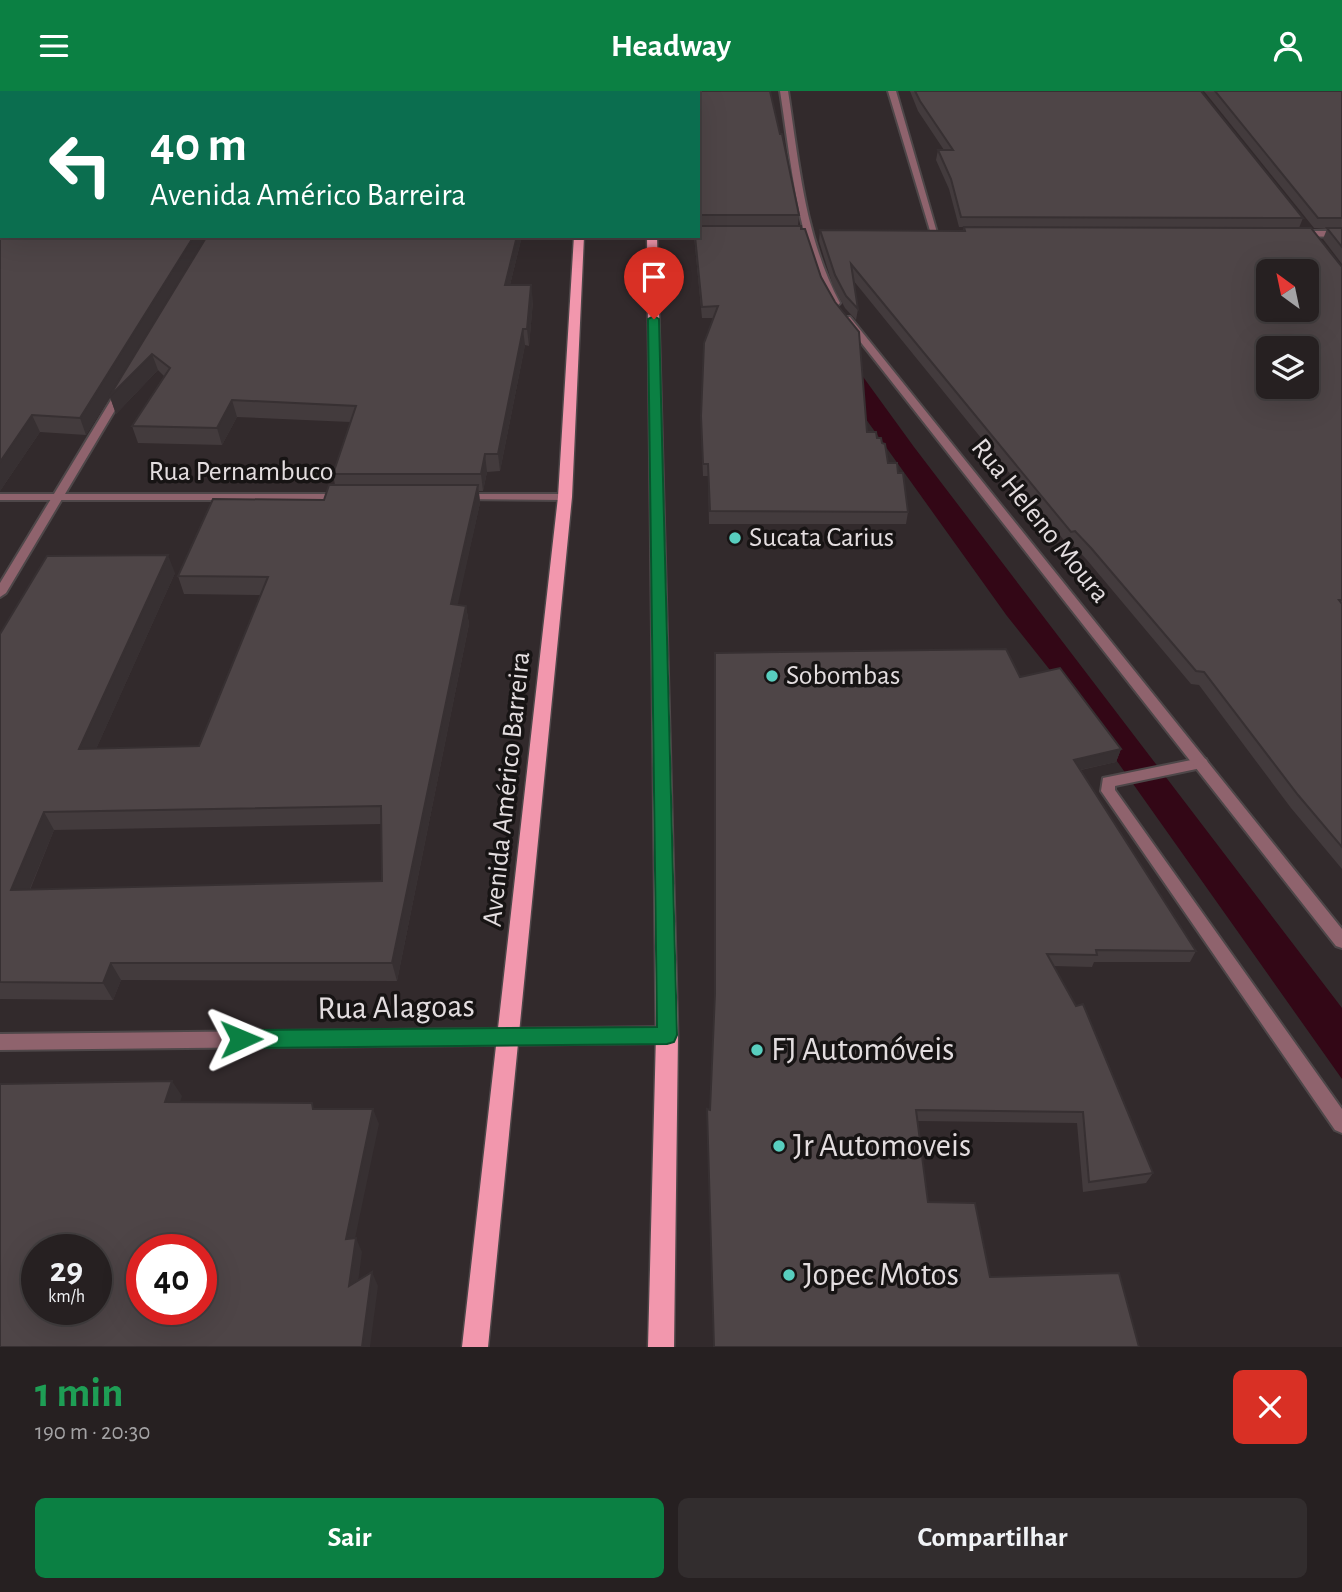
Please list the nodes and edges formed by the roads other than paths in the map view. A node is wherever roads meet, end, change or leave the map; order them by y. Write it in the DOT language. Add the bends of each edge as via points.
graph roads {
  1 [pos="784,91"];
  2 [pos="892,91"];
  3 [pos="1304,224"];
  4 [pos="795,232"];
  5 [pos="809,232"];
  6 [pos="823,233"];
  7 [pos="921,233"];
  8 [pos="935,234"];
  9 [pos="949,234"];
  10 [pos="1284,234"];
  11 [pos="1312,234"];
  12 [pos="1342,234"];
  13 [pos="579,238"];
  14 [pos="652,238"];
  15 [pos="1320,244"];
  16 [pos="129,378"];
  17 [pos="0,497"];
  18 [pos="59,497"];
  19 [pos="360,497"];
  20 [pos="442,497"];
  21 [pos="565,497"];
  22 [pos="0,593"];
  23 [pos="1202,763"];
  24 [pos="1342,941"];
  25 [pos="667,1035"];
  26 [pos="510,1036"];
  27 [pos="0,1042"];
  28 [pos="1342,1124"];
  29 [pos="475,1347"];
  30 [pos="661,1347"];
  1 -- 5 [label="street, Rua Heleno Moura"];
  2 -- 8 [label="street"];
  3 -- 11 [label="street"];
  4 -- 5 [label="street"];
  5 -- 6 [label="street"];
  5 -- 23 [label="street, Rua Heleno Moura" via="839,310"];
  7 -- 8 [label="street"];
  8 -- 9 [label="street"];
  10 -- 11 [label="street"];
  11 -- 12 [label="street"];
  11 -- 15 [label="street"];
  13 -- 21 [label="main road, Avenida Américo Barreira"];
  14 -- 25 [label="main road"];
  16 -- 18 [label="street"];
  17 -- 18 [label="street, Rua Pernambuco"];
  18 -- 19 [label="street, Rua Pernambuco"];
  18 -- 22 [label="street"];
  20 -- 21 [label="street"];
  21 -- 26 [label="main road, Avenida Américo Barreira"];
  23 -- 24 [label="street, Rua Heleno Moura"];
  23 -- 28 [label="street" via="1108,782 1108,791"];
  25 -- 26 [label="street, Rua Alagoas"];
  25 -- 30 [label="main road"];
  26 -- 27 [label="street, Rua Alagoas"];
  26 -- 29 [label="main road, Avenida Américo Barreira"];
}
